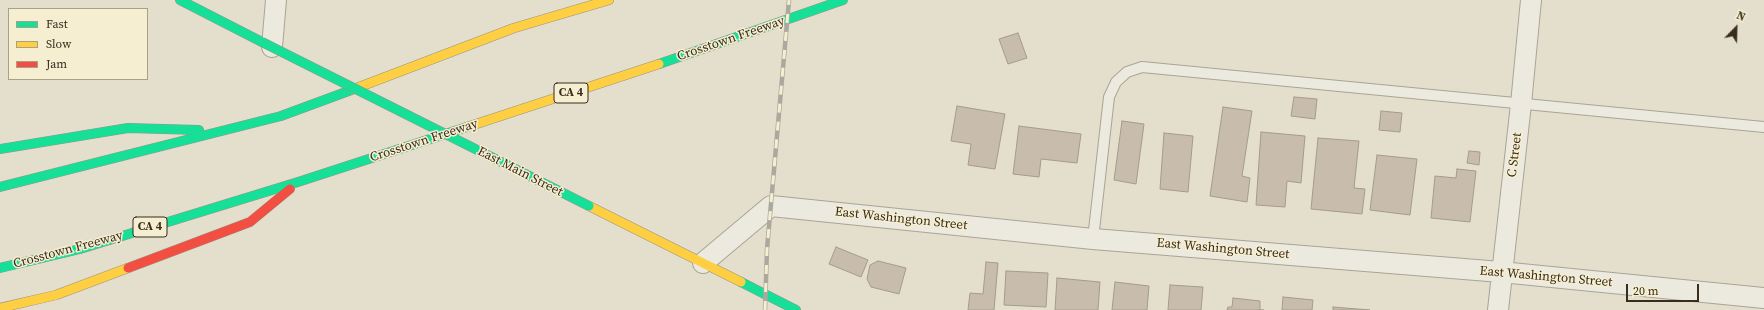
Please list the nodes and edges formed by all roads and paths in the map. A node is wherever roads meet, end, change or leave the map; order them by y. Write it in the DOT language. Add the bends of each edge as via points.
graph roads {
  1 [pos="180,0"];
  2 [pos="276,0"];
  3 [pos="609,0"];
  4 [pos="843,0"];
  5 [pos="1531,0"];
  6 [pos="269,43"];
  7 [pos="1521,104"];
  8 [pos="1764,127"];
  9 [pos="228,130"];
  10 [pos="0,150"];
  11 [pos="298,182"];
  12 [pos="0,187"];
  13 [pos="1093,239"];
  14 [pos="703,263"];
  15 [pos="0,268"];
  16 [pos="1501,272"];
  17 [pos="1764,298"];
  18 [pos="775,305"];
  19 [pos="0,308"];
  20 [pos="796,310"];
  21 [pos="1498,310"];
  1 -- 6 [label="main road, East Main Street"];
  2 -- 6 [label="street"];
  3 -- 9 [label="main road" via="514,28 281,116"];
  4 -- 11 [label="main road, Crosstown Freeway / CA 4" via="647,68"];
  5 -- 7 [label="street, C Street"];
  6 -- 14 [label="main road, East Main Street, bridge"];
  7 -- 8 [label="lane"];
  7 -- 13 [label="lane" via="1142,67 1127,72 1116,82 1109,97"];
  7 -- 16 [label="street, C Street"];
  9 -- 10 [label="main road" via="128,128"];
  9 -- 12 [label="main road"];
  11 -- 15 [label="main road, Crosstown Freeway / CA 4" via="80,249"];
  11 -- 19 [label="main road" via="250,222 56,295"];
  13 -- 14 [label="street, East Washington Street" via="771,206"];
  13 -- 16 [label="street, East Washington Street"];
  14 -- 18 [label="main road, East Main Street"];
  16 -- 17 [label="street, East Washington Street"];
  16 -- 21 [label="street, C Street"];
  18 -- 20 [label="main road, East Main Street"];
}
